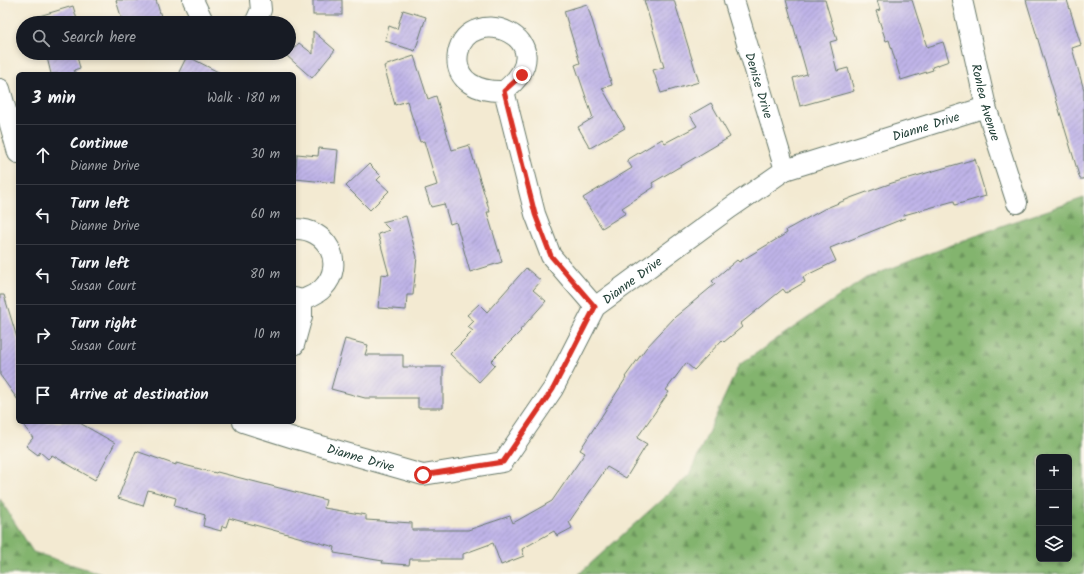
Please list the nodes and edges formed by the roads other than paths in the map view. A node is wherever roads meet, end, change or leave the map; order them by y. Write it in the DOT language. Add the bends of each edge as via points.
graph roads {
  1 [pos="193,0"];
  2 [pos="260,0"];
  3 [pos="734,0"];
  4 [pos="962,0"];
  5 [pos="201,16"];
  6 [pos="258,16"];
  7 [pos="0,89"];
  8 [pos="504,91"];
  9 [pos="986,107"];
  10 [pos="16,146"];
  11 [pos="786,170"];
  12 [pos="1017,203"];
  13 [pos="296,229"];
  14 [pos="298,299"];
  15 [pos="595,307"];
  16 [pos="296,338"];
  17 [pos="258,424"];
  18 [pos="272,426"];
  1 -- 5 [label="street"];
  2 -- 6 [label="street" via="261,10"];
  3 -- 11 [label="street, Denise Drive"];
  4 -- 9 [label="street, Ronlea Avenue"];
  7 -- 10 [label="street"];
  8 -- 15 [label="street" via="535,214 551,256"];
  9 -- 11 [label="street, Dianne Drive"];
  9 -- 12 [label="street, Ronlea Avenue"];
  11 -- 15 [label="street, Dianne Drive" via="742,199"];
  13 -- 14 [label="street" via="314,232 323,238 333,258 333,270 323,289"];
  14 -- 16 [label="street" via="302,316"];
  15 -- 18 [label="street, Dianne Drive" via="553,389 503,462 423,475"];
  17 -- 18 [label="street, Dianne Drive"];
}
